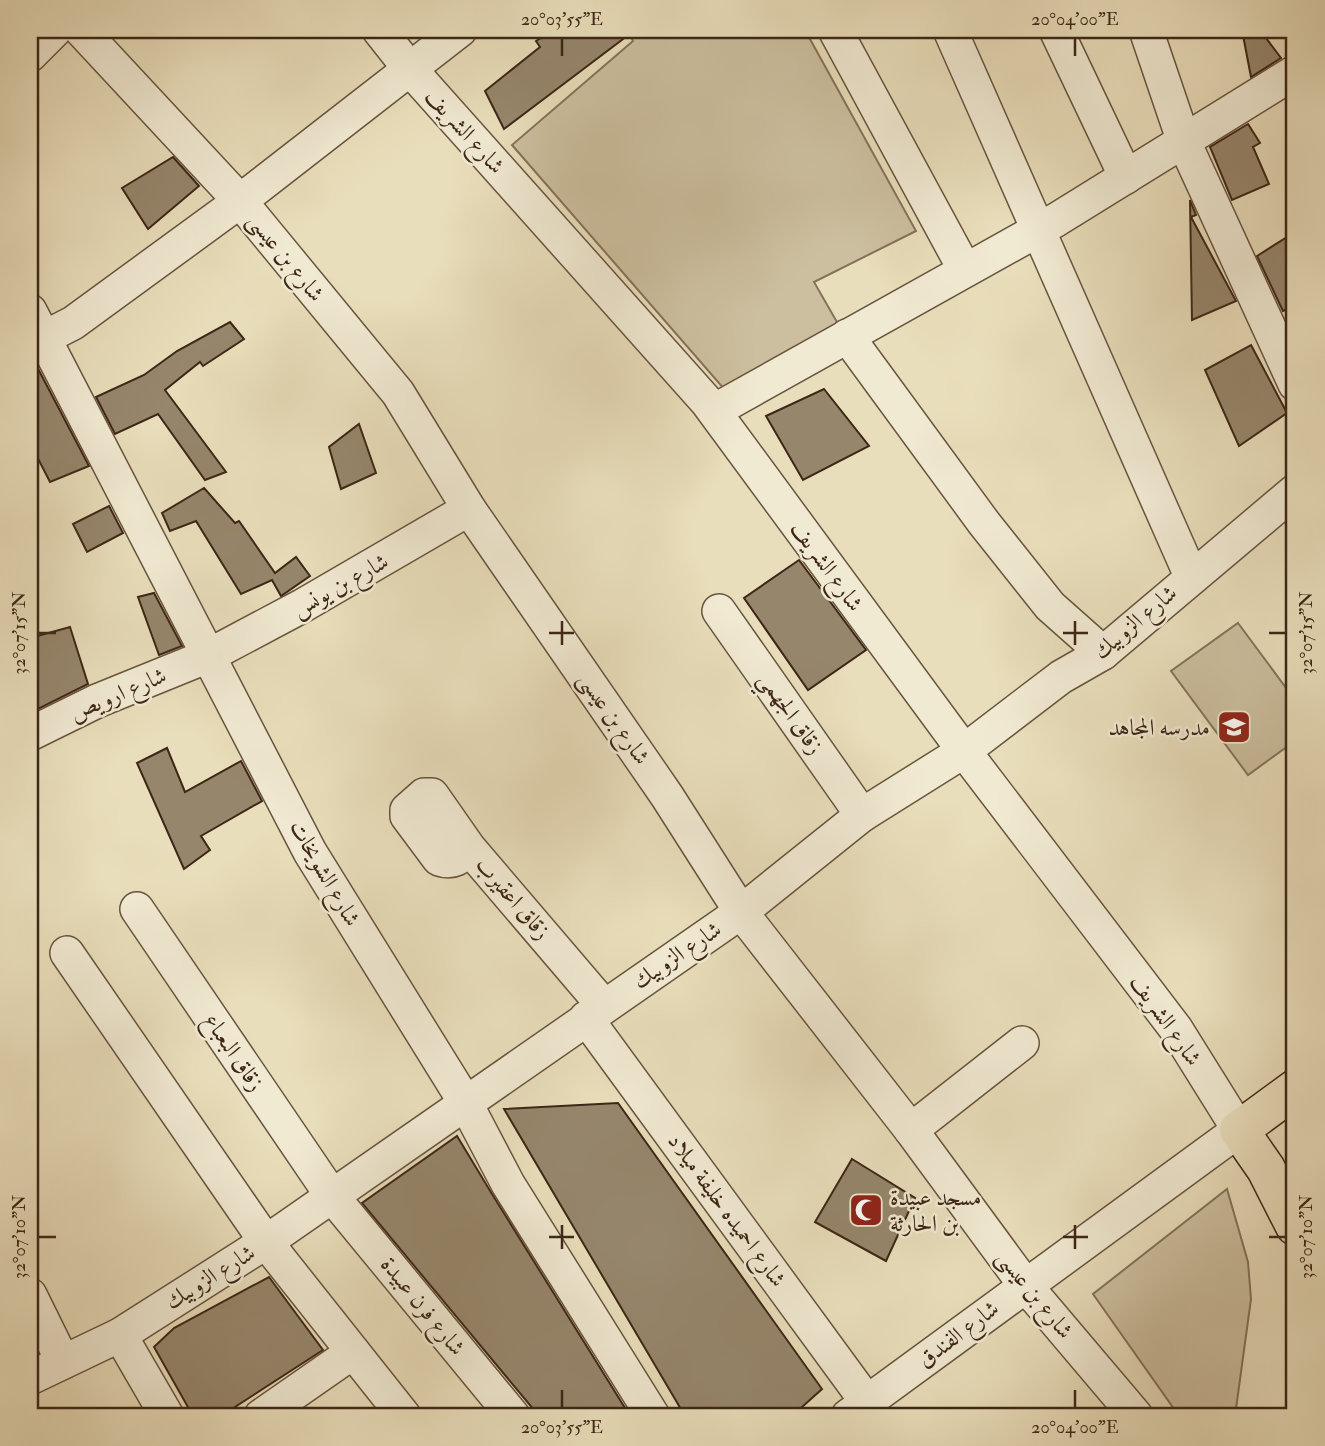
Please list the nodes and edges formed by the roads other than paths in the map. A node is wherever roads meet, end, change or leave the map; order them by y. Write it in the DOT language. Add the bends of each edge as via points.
graph roads {
  1 [pos="55,30"];
  2 [pos="81,30"];
  3 [pos="379,30"];
  4 [pos="460,30"];
  5 [pos="835,30"];
  6 [pos="950,30"];
  7 [pos="1056,30"];
  8 [pos="1146,30"];
  9 [pos="30,55"];
  10 [pos="409,68"];
  11 [pos="1295,72"];
  12 [pos="1184,142"];
  13 [pos="1126,177"];
  14 [pos="240,201"];
  15 [pos="1040,229"];
  16 [pos="965,270"];
  17 [pos="35,332"];
  18 [pos="846,337"];
  19 [pos="1295,384"];
  20 [pos="714,411"];
  21 [pos="1295,491"];
  22 [pos="469,509"];
  23 [pos="1191,576"];
  24 [pos="719,611"];
  25 [pos="1102,653"];
  26 [pos="208,656"];
  27 [pos="30,734"];
  28 [pos="964,751"];
  29 [pos="424,795"];
  30 [pos="862,815"];
  31 [pos="136,909"];
  32 [pos="741,912"];
  33 [pos="67,953"];
  34 [pos="595,1011"];
  35 [pos="1022,1043"];
  36 [pos="1295,1088"];
  37 [pos="466,1102"];
  38 [pos="911,1130"];
  39 [pos="1240,1130"];
  40 [pos="332,1195"];
  41 [pos="1295,1226"];
  42 [pos="266,1242"];
  43 [pos="1024,1285"];
  44 [pos="30,1295"];
  45 [pos="120,1335"];
  46 [pos="353,1352"];
  47 [pos="63,1362"];
  48 [pos="30,1378"];
  49 [pos="858,1409"];
  50 [pos="167,1416"];
  51 [pos="261,1416"];
  52 [pos="404,1416"];
  53 [pos="513,1416"];
  54 [pos="653,1416"];
  55 [pos="1136,1416"];
  1 -- 9 [label="street"];
  2 -- 14 [label="street, شارع بن عيسى"];
  3 -- 10 [label="street, شارع الشريف"];
  4 -- 10 [label="street"];
  5 -- 16 [label="street"];
  6 -- 15 [label="street"];
  7 -- 13 [label="street"];
  8 -- 12 [label="street"];
  10 -- 14 [label="street"];
  10 -- 20 [label="street, شارع الشريف"];
  11 -- 12 [label="street"];
  12 -- 13 [label="street"];
  12 -- 19 [label="street"];
  13 -- 15 [label="street"];
  14 -- 17 [label="street" via="73,323"];
  14 -- 22 [label="street, شارع بن عيسى" via="398,393"];
  15 -- 16 [label="street"];
  15 -- 23 [label="street"];
  16 -- 18 [label="street"];
  17 -- 26 [label="street, شارع الشويخات"];
  18 -- 20 [label="street"];
  18 -- 25 [label="street" via="1050,606"];
  20 -- 28 [label="street, شارع الشريف"];
  21 -- 23 [label="street, شارع الزوبيك"];
  22 -- 26 [label="street, شارع بن يونس"];
  22 -- 32 [label="street, شارع بن عيسى" via="667,796"];
  23 -- 25 [label="street, شارع الزوبيك"];
  24 -- 30 [label="street, زقاق الجهمي"];
  25 -- 28 [label="street, شارع الزوبيك" via="1061,677"];
  26 -- 27 [label="street, شارع ارويص"];
  26 -- 37 [label="street, شارع الشويخات" via="310,852"];
  28 -- 30 [label="street, شارع الزوبيك"];
  28 -- 39 [label="street, شارع الشريف" via="1176,1029"];
  29 -- 34 [label="street, زقاق اعقيرب" via="437,800"];
  30 -- 32 [label="street, شارع الزوبيك"];
  31 -- 40 [label="street, زقاق البعباع"];
  32 -- 34 [label="street, شارع الزوبيك"];
  32 -- 38 [label="street, شارع بن عيسى"];
  33 -- 42 [label="street"];
  34 -- 37 [label="street, شارع الزوبيك"];
  34 -- 49 [label="street, شارع احميده خليفة ميلاد"];
  35 -- 38 [label="street"];
  36 -- 39 [label="main road"];
  37 -- 40 [label="street, شارع الزوبيك"];
  37 -- 54 [label="street, شارع الشويخات" via="508,1184"];
  38 -- 43 [label="street, شارع بن عيسى"];
  39 -- 41 [label="main road"];
  39 -- 43 [label="street, شارع الفندق"];
  40 -- 42 [label="street, شارع الزوبيك"];
  40 -- 53 [label="street, شارع فرن عبيدة"];
  42 -- 45 [label="street, شارع الزوبيك"];
  42 -- 46 [label="street"];
  43 -- 49 [label="street, شارع الفندق"];
  43 -- 55 [label="street, شارع بن عيسى"];
  44 -- 47 [label="street"];
  45 -- 47 [label="street, شارع الزوبيك"];
  45 -- 50 [label="street"];
  46 -- 51 [label="street"];
  46 -- 52 [label="street"];
  47 -- 48 [label="street, شارع الزوبيك"];
}
